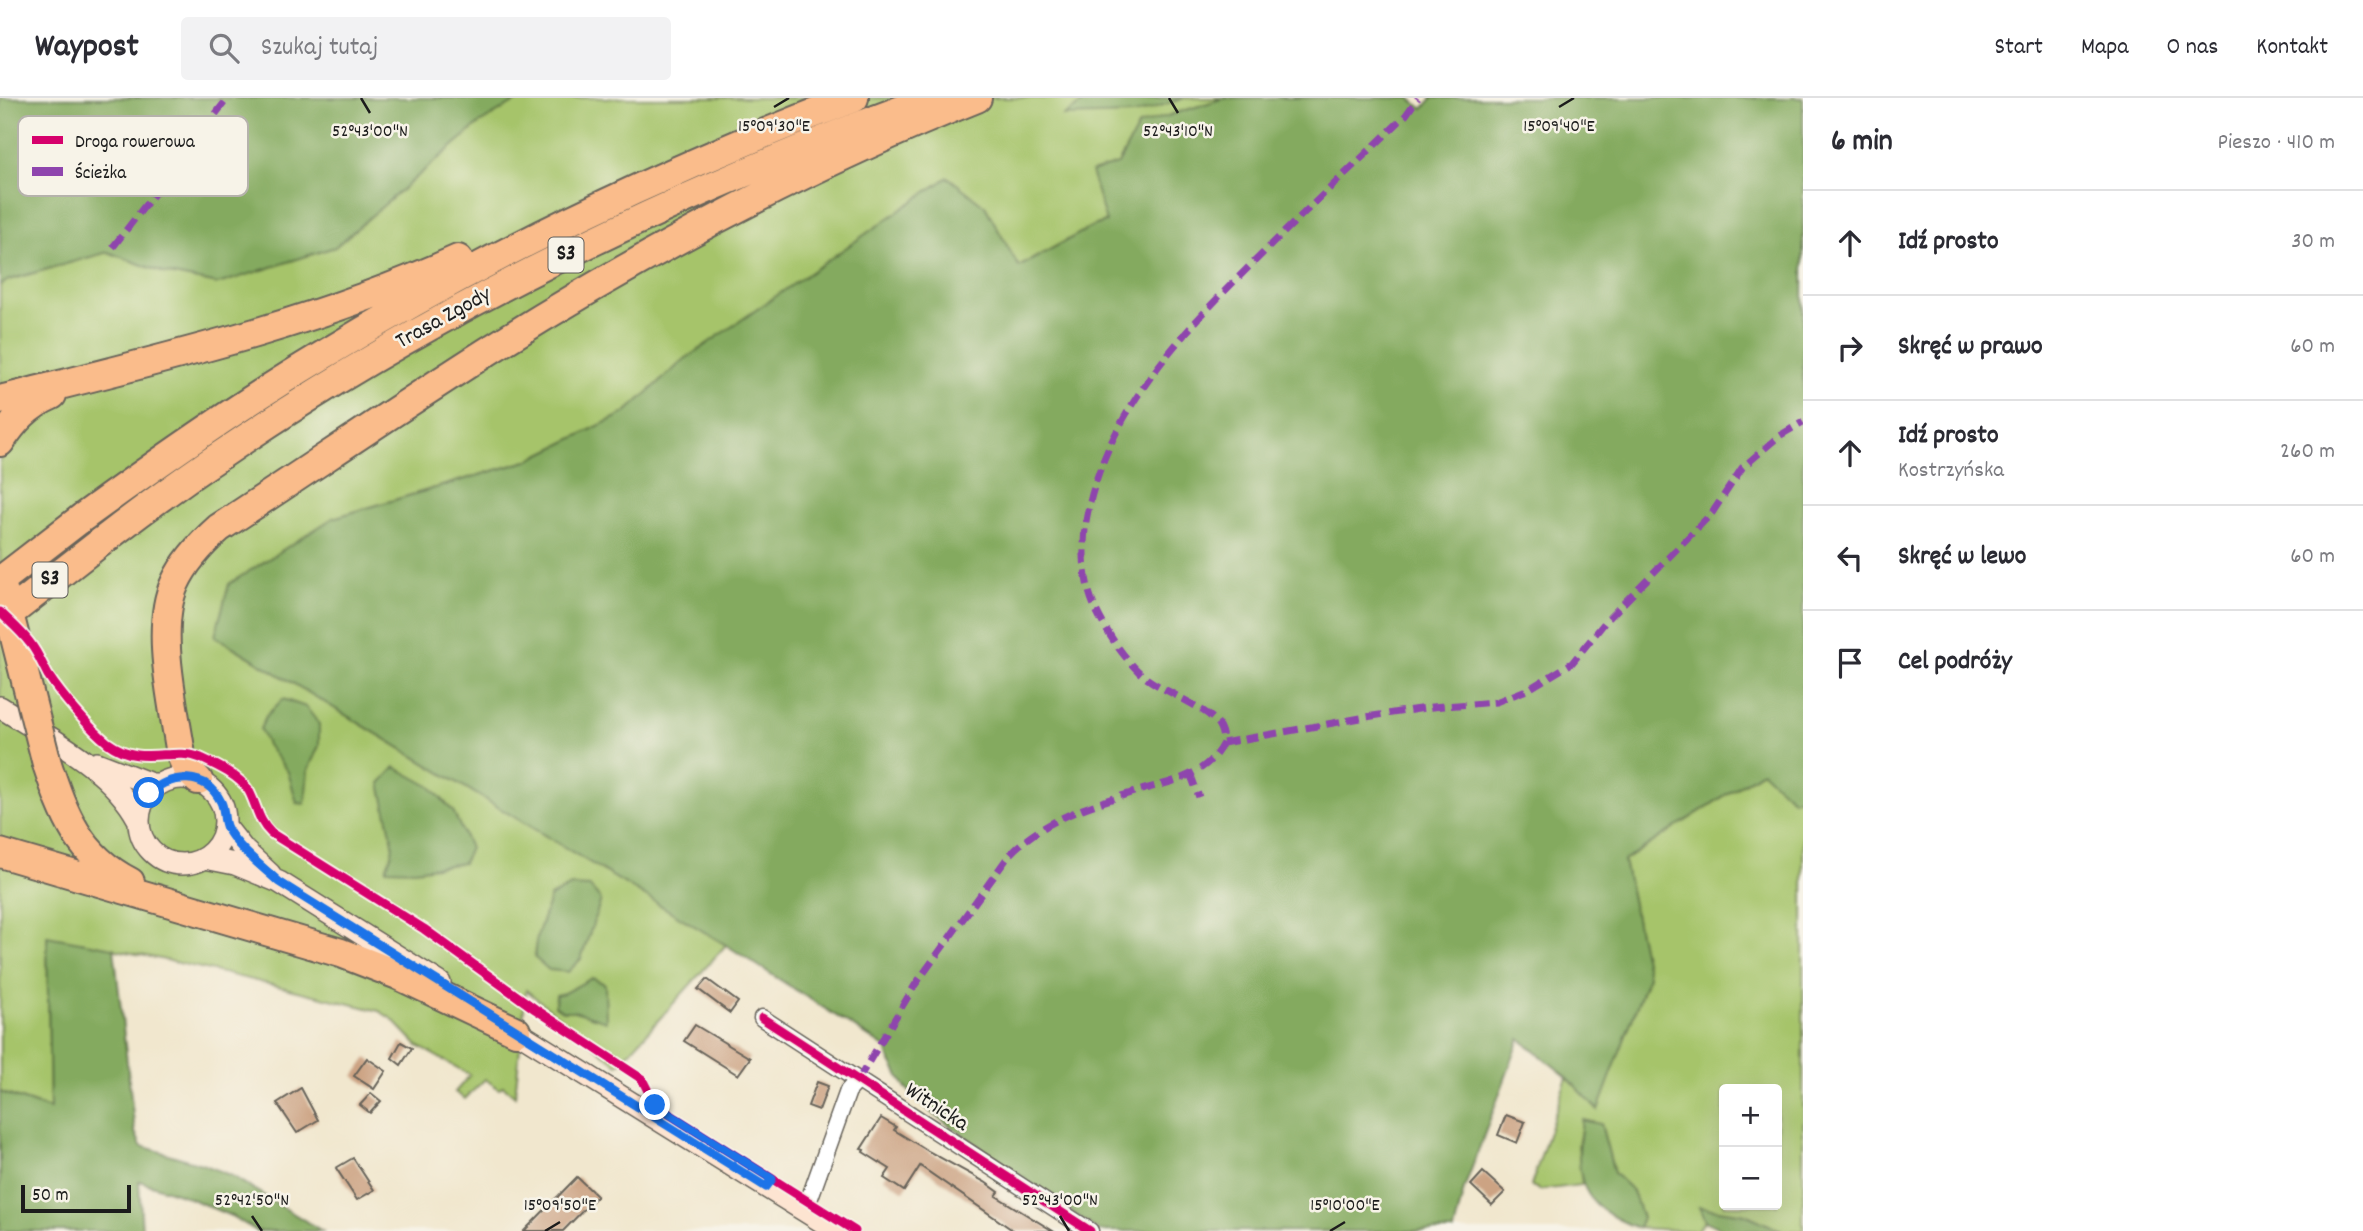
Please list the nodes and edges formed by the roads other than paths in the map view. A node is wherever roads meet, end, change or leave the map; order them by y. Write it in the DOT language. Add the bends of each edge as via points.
graph roads {
  1 [pos="855,98"];
  2 [pos="934,98"];
  3 [pos="977,98"];
  4 [pos="659,179"];
  5 [pos="110,372"];
  6 [pos="0,400"];
  7 [pos="0,442"];
  8 [pos="0,579"];
  9 [pos="0,621"];
  10 [pos="0,707"];
  11 [pos="76,754"];
  12 [pos="198,780"];
  13 [pos="159,784"];
  14 [pos="138,819"];
  15 [pos="225,826"];
  16 [pos="0,853"];
  17 [pos="205,858"];
  18 [pos="279,882"];
  19 [pos="179,907"];
  20 [pos="762,1018"];
  21 [pos="516,1031"];
  22 [pos="858,1080"];
  23 [pos="805,1211"];
  24 [pos="837,1231"];
  25 [pos="1090,1231"];
  1 -- 4 [label="highway, Trasa Zgody / S3"];
  2 -- 9 [label="highway, Trasa Zgody / S3, bridge" via="676,203 467,306 221,454"];
  3 -- 12 [label="highway" via="762,197 590,289 219,528 185,565 169,598 166,618 181,755"];
  4 -- 5 [label="highway" via="557,214 366,296"];
  4 -- 8 [label="highway, Trasa Zgody / S3, bridge" via="453,281 321,356 207,429"];
  5 -- 6 [label="highway"];
  5 -- 7 [label="highway" via="40,400 24,411"];
  8 -- 19 [label="highway, bridge" via="47,764 70,826 96,860 115,875"];
  10 -- 11 [label="main road"];
  11 -- 13 [label="main road"];
  11 -- 14 [label="main road" via="129,802"];
  12 -- 13 [label="main road" via="178,778"];
  12 -- 15 [label="main road" via="216,794"];
  13 -- 14 [label="main road" via="141,805"];
  14 -- 17 [label="main road" via="144,842 160,859 182,865"];
  15 -- 17 [label="main road" via="222,839"];
  15 -- 18 [label="main road"];
  16 -- 19 [label="highway"];
  17 -- 18 [label="main road" via="235,864"];
  18 -- 21 [label="main road"];
  19 -- 21 [label="highway" via="341,953"];
  20 -- 22 [label="street, Witnicka"];
  21 -- 23 [label="main road"];
  22 -- 23 [label="street" via="848,1091"];
  22 -- 25 [label="street, Witnicka"];
  23 -- 24 [label="main road"];
}
